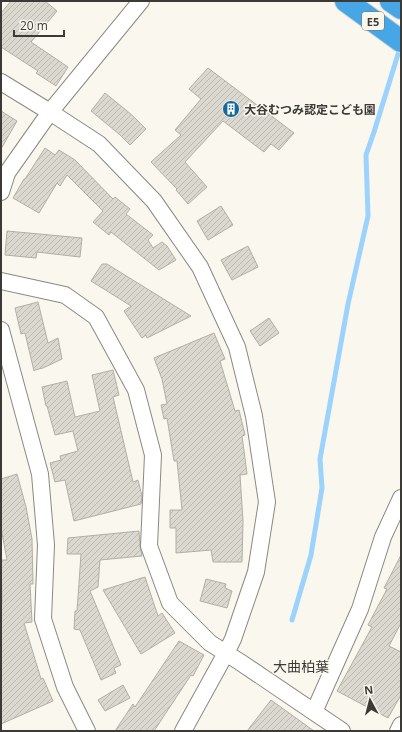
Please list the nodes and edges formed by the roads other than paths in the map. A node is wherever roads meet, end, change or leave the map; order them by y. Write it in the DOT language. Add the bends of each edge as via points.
graph roads {
  1 [pos="140,1"];
  2 [pos="346,1"];
  3 [pos="391,1"];
  4 [pos="401,8"];
  5 [pos="401,41"];
  6 [pos="1,82"];
  7 [pos="50,112"];
  8 [pos="1,192"];
  9 [pos="1,281"];
  10 [pos="1,330"];
  11 [pos="401,498"];
  12 [pos="226,653"];
  13 [pos="314,712"];
  14 [pos="401,725"];
  15 [pos="87,731"];
  16 [pos="183,731"];
  17 [pos="342,731"];
  18 [pos="398,731"];
  1 -- 7 [label="street"];
  2 -- 5 [label="highway, E5"];
  3 -- 4 [label="highway, E5"];
  6 -- 7 [label="street"];
  7 -- 8 [label="street" via="7,173"];
  7 -- 12 [label="street" via="99,144 154,201 200,267 237,347 254,416 267,502 256,572"];
  9 -- 12 [label="street" via="65,295 96,317 136,390 153,455 149,546 170,603 210,643"];
  10 -- 15 [label="street" via="40,474 46,545 42,619 65,688"];
  11 -- 13 [label="street" via="383,537 360,609"];
  12 -- 13 [label="street"];
  12 -- 16 [label="street"];
  13 -- 17 [label="street"];
  14 -- 18 [label="street"];
}
